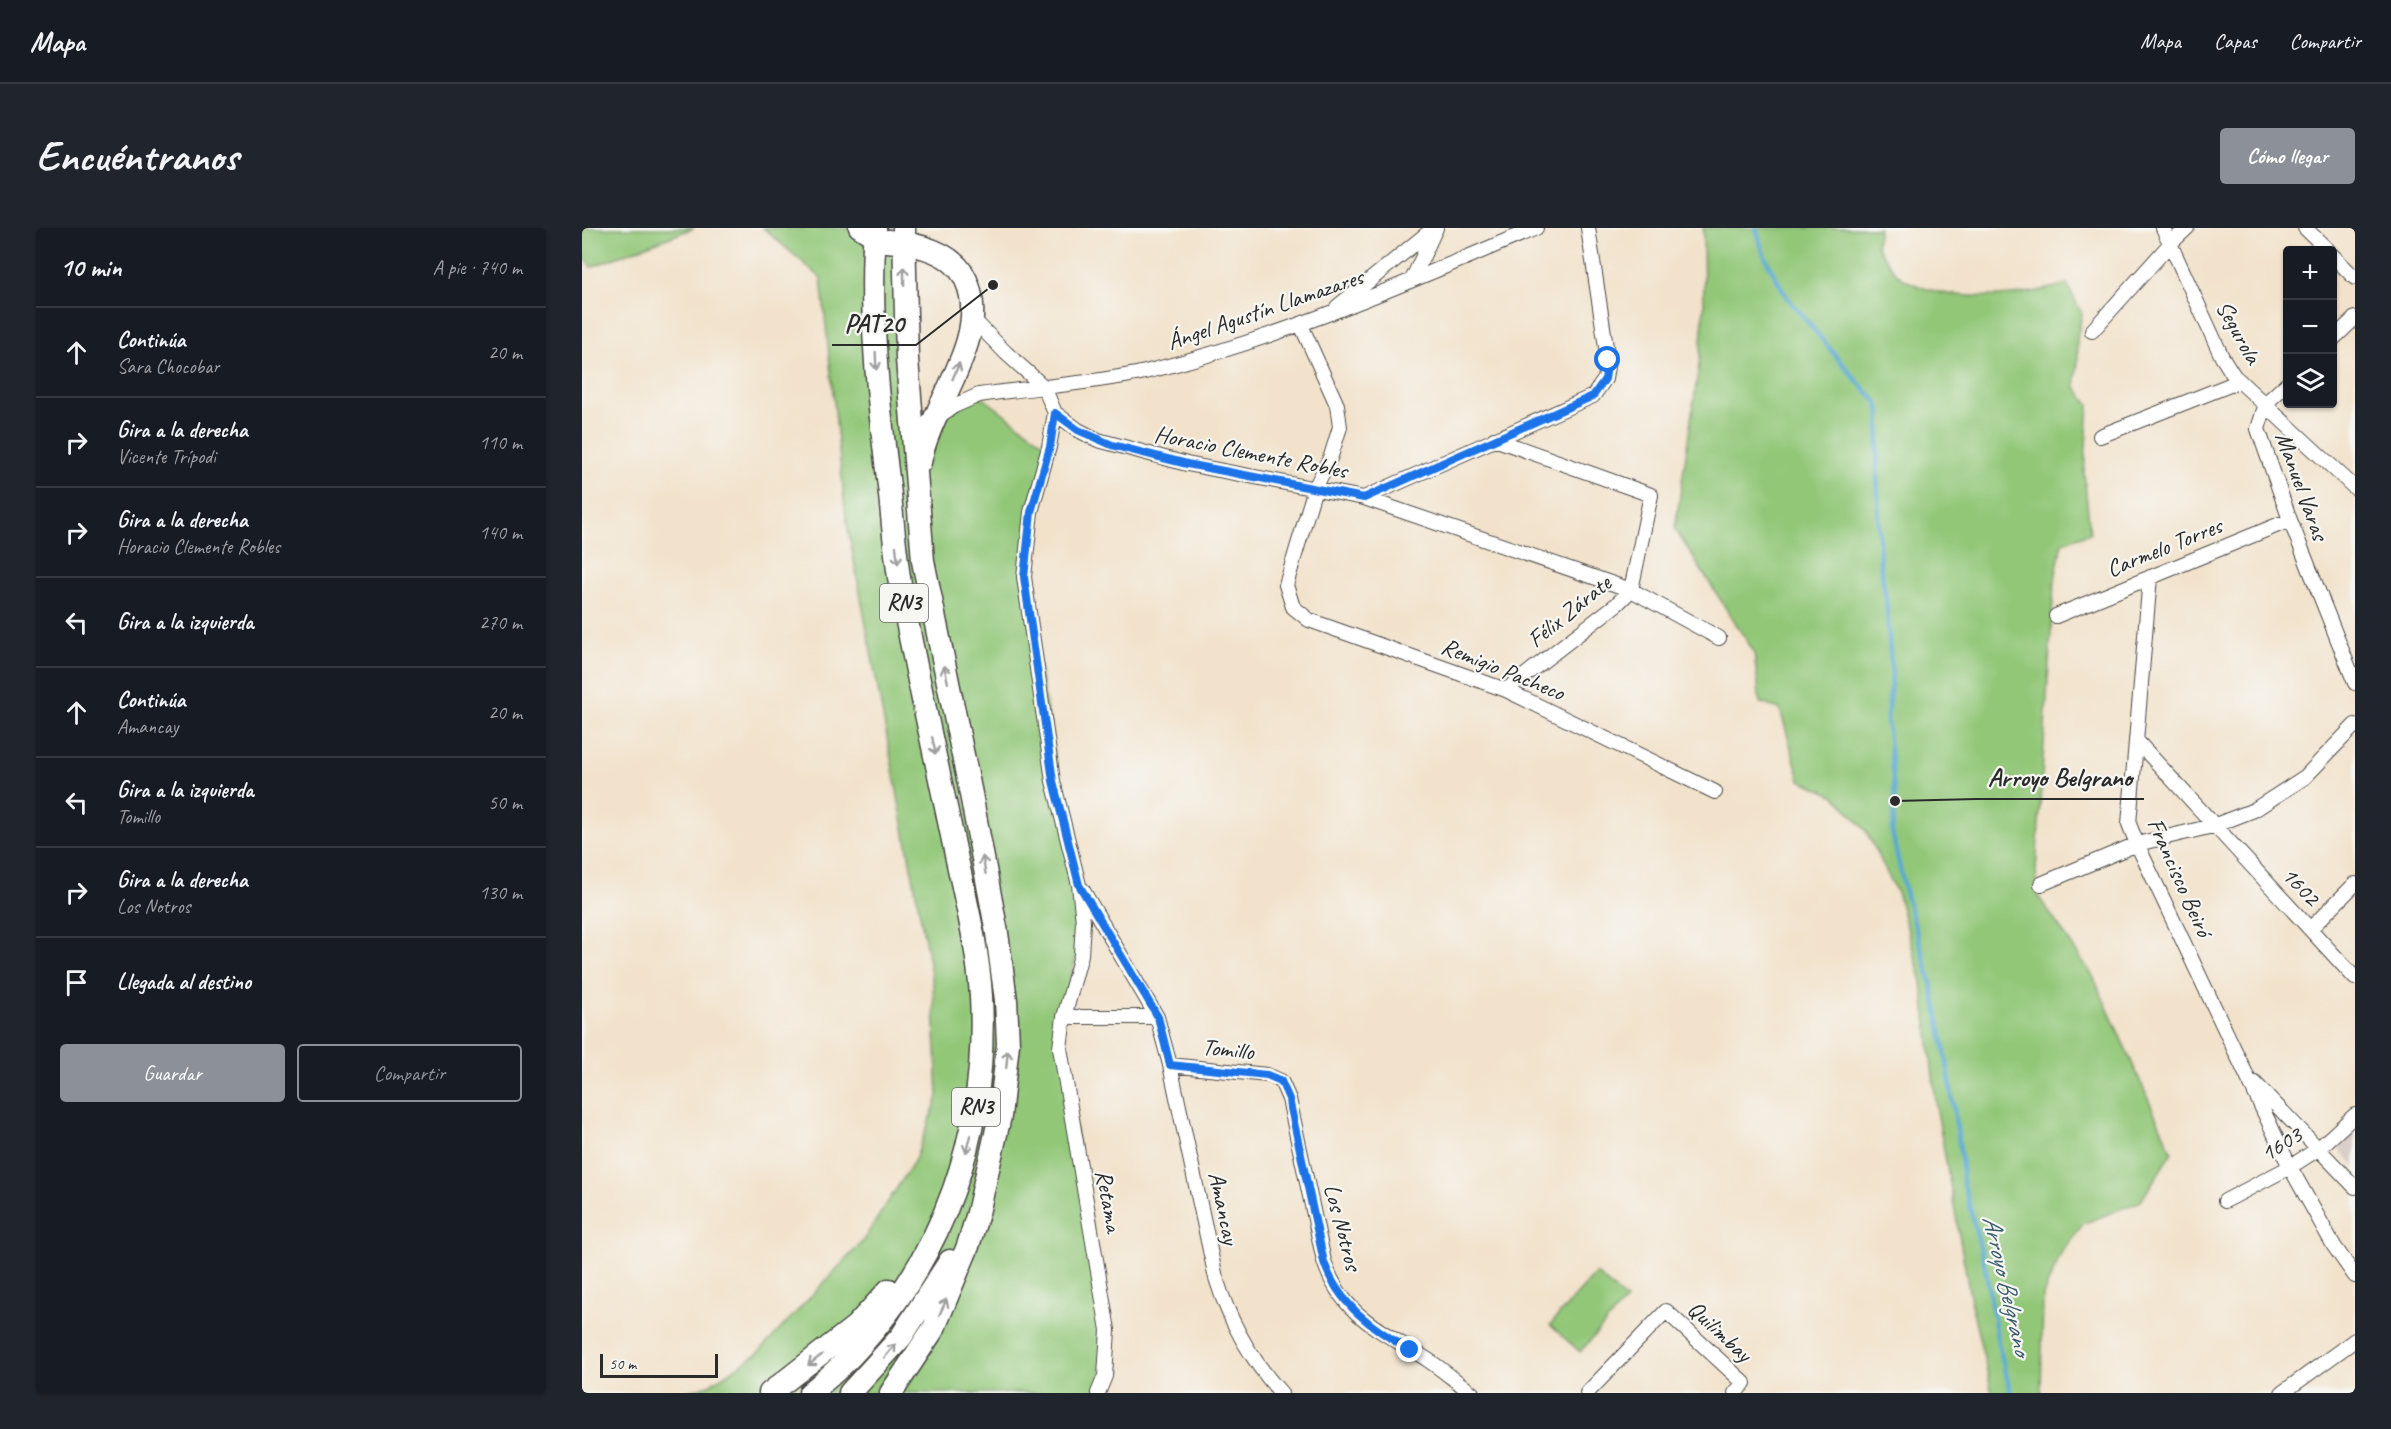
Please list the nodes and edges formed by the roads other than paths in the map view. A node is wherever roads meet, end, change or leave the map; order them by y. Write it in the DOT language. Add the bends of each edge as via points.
graph roads {
  1 [pos="1435,228"];
  2 [pos="1536,228"];
  3 [pos="1588,228"];
  4 [pos="2163,228"];
  5 [pos="2187,228"];
  6 [pos="2305,228"];
  7 [pos="869,232"];
  8 [pos="903,235"];
  9 [pos="2170,244"];
  10 [pos="2324,246"];
  11 [pos="2337,260"];
  12 [pos="2355,278"];
  13 [pos="1412,280"];
  14 [pos="1323,318"];
  15 [pos="2355,318"];
  16 [pos="973,319"];
  17 [pos="1301,326"];
  18 [pos="2092,331"];
  19 [pos="2337,335"];
  20 [pos="2240,381"];
  21 [pos="1044,387"];
  22 [pos="2283,388"];
  23 [pos="2266,404"];
  24 [pos="1055,413"];
  25 [pos="932,420"];
  26 [pos="2100,436"];
  27 [pos="1494,439"];
  28 [pos="916,482"];
  29 [pos="1315,488"];
  30 [pos="2355,488"];
  31 [pos="1364,498"];
  32 [pos="2290,520"];
  33 [pos="2150,577"];
  34 [pos="1631,590"];
  35 [pos="2056,616"];
  36 [pos="1719,638"];
  37 [pos="2355,682"];
  38 [pos="1506,690"];
  39 [pos="2355,725"];
  40 [pos="2136,740"];
  41 [pos="1715,792"];
  42 [pos="2213,826"];
  43 [pos="2136,844"];
  44 [pos="2041,884"];
  45 [pos="2355,884"];
  46 [pos="1079,885"];
  47 [pos="2310,929"];
  48 [pos="2355,978"];
  49 [pos="1064,1017"];
  50 [pos="1158,1017"];
  51 [pos="1170,1065"];
  52 [pos="2248,1075"];
  53 [pos="1281,1081"];
  54 [pos="2355,1115"];
  55 [pos="2318,1149"];
  56 [pos="2290,1167"];
  57 [pos="986,1178"];
  58 [pos="2355,1187"];
  59 [pos="2225,1201"];
  60 [pos="931,1245"];
  61 [pos="2355,1276"];
  62 [pos="2355,1340"];
  63 [pos="1739,1388"];
  64 [pos="770,1393"];
  65 [pos="810,1393"];
  66 [pos="850,1393"];
  67 [pos="891,1393"];
  68 [pos="1098,1393"];
  69 [pos="1281,1393"];
  70 [pos="1472,1393"];
  71 [pos="1587,1393"];
  72 [pos="2282,1393"];
  1 -- 13 [label="street"];
  1 -- 14 [label="street"];
  2 -- 13 [label="street, Ángel Agustín Llamazares"];
  3 -- 27 [label="street" via="1608,360 1605,379 1593,396"];
  4 -- 9 [label="street, Segurola"];
  5 -- 9 [label="street"];
  6 -- 10 [label="street"];
  7 -- 8 [label="highway"];
  7 -- 60 [label="highway, RN3, one-way" via="877,388 901,587 972,928 981,991 982,1050 976,1112 960,1173"];
  8 -- 16 [label="highway" via="940,254 959,270 971,290"];
  28 -- 8 [label="highway, RN3, one-way"];
  9 -- 18 [label="street"];
  9 -- 20 [label="street, Segurola" via="2222,357"];
  11 -- 12 [label="street"];
  13 -- 14 [label="street, Ángel Agustín Llamazares"];
  14 -- 17 [label="street, Ángel Agustín Llamazares"];
  15 -- 19 [label="street"];
  16 -- 21 [label="street"];
  25 -- 16 [label="highway, one-way" via="956,373"];
  17 -- 21 [label="street, Ángel Agustín Llamazares" via="1143,372"];
  17 -- 29 [label="street" via="1337,405 1340,427"];
  20 -- 23 [label="street, Segurola"];
  20 -- 26 [label="street"];
  21 -- 24 [label="street"];
  21 -- 25 [label="street, Ángel Agustín Llamazares" via="978,395"];
  22 -- 23 [label="street"];
  23 -- 30 [label="street, Segurola"];
  23 -- 32 [label="street, Manuel Varas" via="2258,429"];
  24 -- 29 [label="street, Horacio Clemente Robles" via="1078,430 1112,445 1187,464"];
  24 -- 46 [label="street" via="1050,447 1031,512 1024,577 1053,781"];
  25 -- 28 [label="highway"];
  27 -- 31 [label="street"];
  27 -- 34 [label="street" via="1651,495"];
  57 -- 28 [label="highway, RN3, one-way" via="1004,1088 1006,1000 971,794 923,561"];
  29 -- 31 [label="street, Horacio Clemente Robles"];
  29 -- 38 [label="street, Remigio Pacheco" via="1286,585 1293,607 1309,620"];
  31 -- 34 [label="street, Horacio Clemente Robles"];
  32 -- 33 [label="street, Carmelo Torres"];
  32 -- 37 [label="street, Manuel Varas"];
  33 -- 35 [label="street, Carmelo Torres"];
  33 -- 40 [label="street, Francisco Beiró"];
  34 -- 36 [label="street, Horacio Clemente Robles"];
  34 -- 38 [label="street, Félix Zárate"];
  38 -- 41 [label="street, Remigio Pacheco"];
  39 -- 42 [label="street" via="2305,777 2284,792 2254,810"];
  40 -- 42 [label="street, 1602"];
  40 -- 43 [label="street, Francisco Beiró" via="2129,824"];
  42 -- 43 [label="street"];
  42 -- 47 [label="street, 1602"];
  43 -- 44 [label="street"];
  43 -- 52 [label="street, Francisco Beiró"];
  45 -- 47 [label="street"];
  46 -- 49 [label="street, Retama" via="1081,955"];
  46 -- 50 [label="street, Amancay"];
  47 -- 48 [label="street, 1602"];
  49 -- 50 [label="street"];
  49 -- 68 [label="street, Retama" via="1060,1048 1108,1330 1105,1376"];
  50 -- 51 [label="street, Amancay"];
  51 -- 53 [label="street, Tomillo" via="1267,1075"];
  51 -- 69 [label="street, Amancay" via="1225,1305"];
  52 -- 55 [label="street, Francisco Beiró"];
  52 -- 56 [label="street, Francisco Beiró"];
  53 -- 70 [label="street, Los Notros" via="1289,1099 1330,1281 1364,1321 1428,1360"];
  54 -- 55 [label="street, 1603"];
  55 -- 56 [label="street, 1603"];
  55 -- 58 [label="street, Francisco Beiró"];
  56 -- 59 [label="street, 1603"];
  56 -- 61 [label="street, Francisco Beiró"];
  66 -- 57 [label="highway, RN3, one-way" via="902,1337 942,1277"];
  67 -- 57 [label="highway, one-way" via="934,1328 968,1246"];
  60 -- 64 [label="highway, one-way" via="856,1326"];
  60 -- 65 [label="highway, RN3" via="873,1332"];
  62 -- 72 [label="street"];
  63 -- 71 [label="street, Quilimbay" via="1666,1311"];
}
